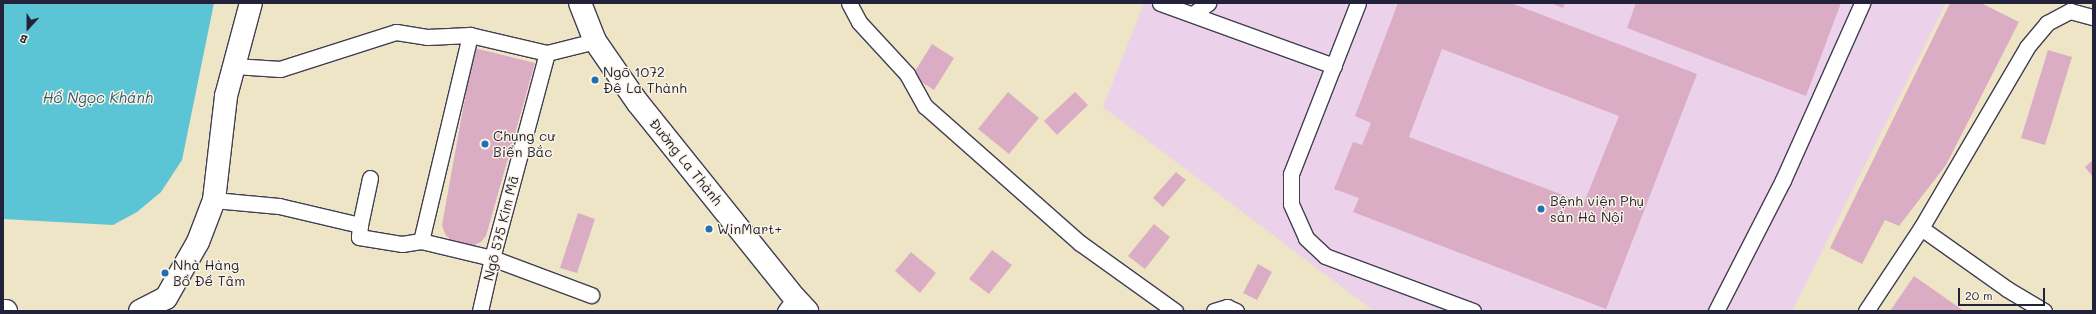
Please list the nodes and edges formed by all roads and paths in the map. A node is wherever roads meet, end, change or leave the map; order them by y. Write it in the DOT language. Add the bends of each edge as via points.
graph roads {
  1 [pos="251,3"];
  2 [pos="580,3"];
  3 [pos="849,3"];
  4 [pos="1160,3"];
  5 [pos="1208,3"];
  6 [pos="1358,3"];
  7 [pos="1862,3"];
  8 [pos="1193,14"];
  9 [pos="2093,17"];
  10 [pos="470,35"];
  11 [pos="595,41"];
  12 [pos="546,53"];
  13 [pos="234,66"];
  14 [pos="1334,66"];
  15 [pos="370,178"];
  16 [pos="214,200"];
  17 [pos="360,225"];
  18 [pos="1921,228"];
  19 [pos="421,241"];
  20 [pos="492,258"];
  21 [pos="591,295"];
  22 [pos="169,305"];
  23 [pos="796,307"];
  24 [pos="140,311"];
  25 [pos="480,311"];
  26 [pos="1175,311"];
  27 [pos="1214,311"];
  28 [pos="1236,311"];
  29 [pos="1473,311"];
  30 [pos="1716,311"];
  31 [pos="1866,311"];
  32 [pos="2044,311"];
  1 -- 13 [label="main road"];
  2 -- 11 [label="main road, Đường La Thành"];
  3 -- 26 [label="lane" via="860,22 907,74 925,106 1080,243"];
  4 -- 8 [label="lane"];
  5 -- 8 [label="lane"];
  6 -- 14 [label="lane"];
  7 -- 30 [label="lane" via="1783,180"];
  8 -- 14 [label="lane"];
  9 -- 18 [label="lane" via="2070,12 2047,23 2026,47"];
  10 -- 12 [label="lane"];
  10 -- 13 [label="lane" via="427,37 396,32 280,69"];
  10 -- 19 [label="lane"];
  11 -- 12 [label="lane"];
  11 -- 23 [label="main road, Đường La Thành" via="638,103"];
  12 -- 20 [label="lane, Ngõ 575 Kim Mã"];
  13 -- 16 [label="main road" via="226,96"];
  14 -- 29 [label="lane" via="1291,174 1291,204 1306,238 1325,256"];
  15 -- 17 [label="lane"];
  16 -- 17 [label="lane" via="279,206"];
  16 -- 22 [label="main road"];
  17 -- 19 [label="lane" via="360,237 402,244"];
  18 -- 31 [label="lane"];
  18 -- 32 [label="lane" via="2007,289"];
  19 -- 20 [label="lane"];
  20 -- 21 [label="lane"];
  20 -- 25 [label="lane, Ngõ 575 Kim Mã"];
  22 -- 24 [label="main road"];
  27 -- 28 [label="lane" via="1227,308"];
}
